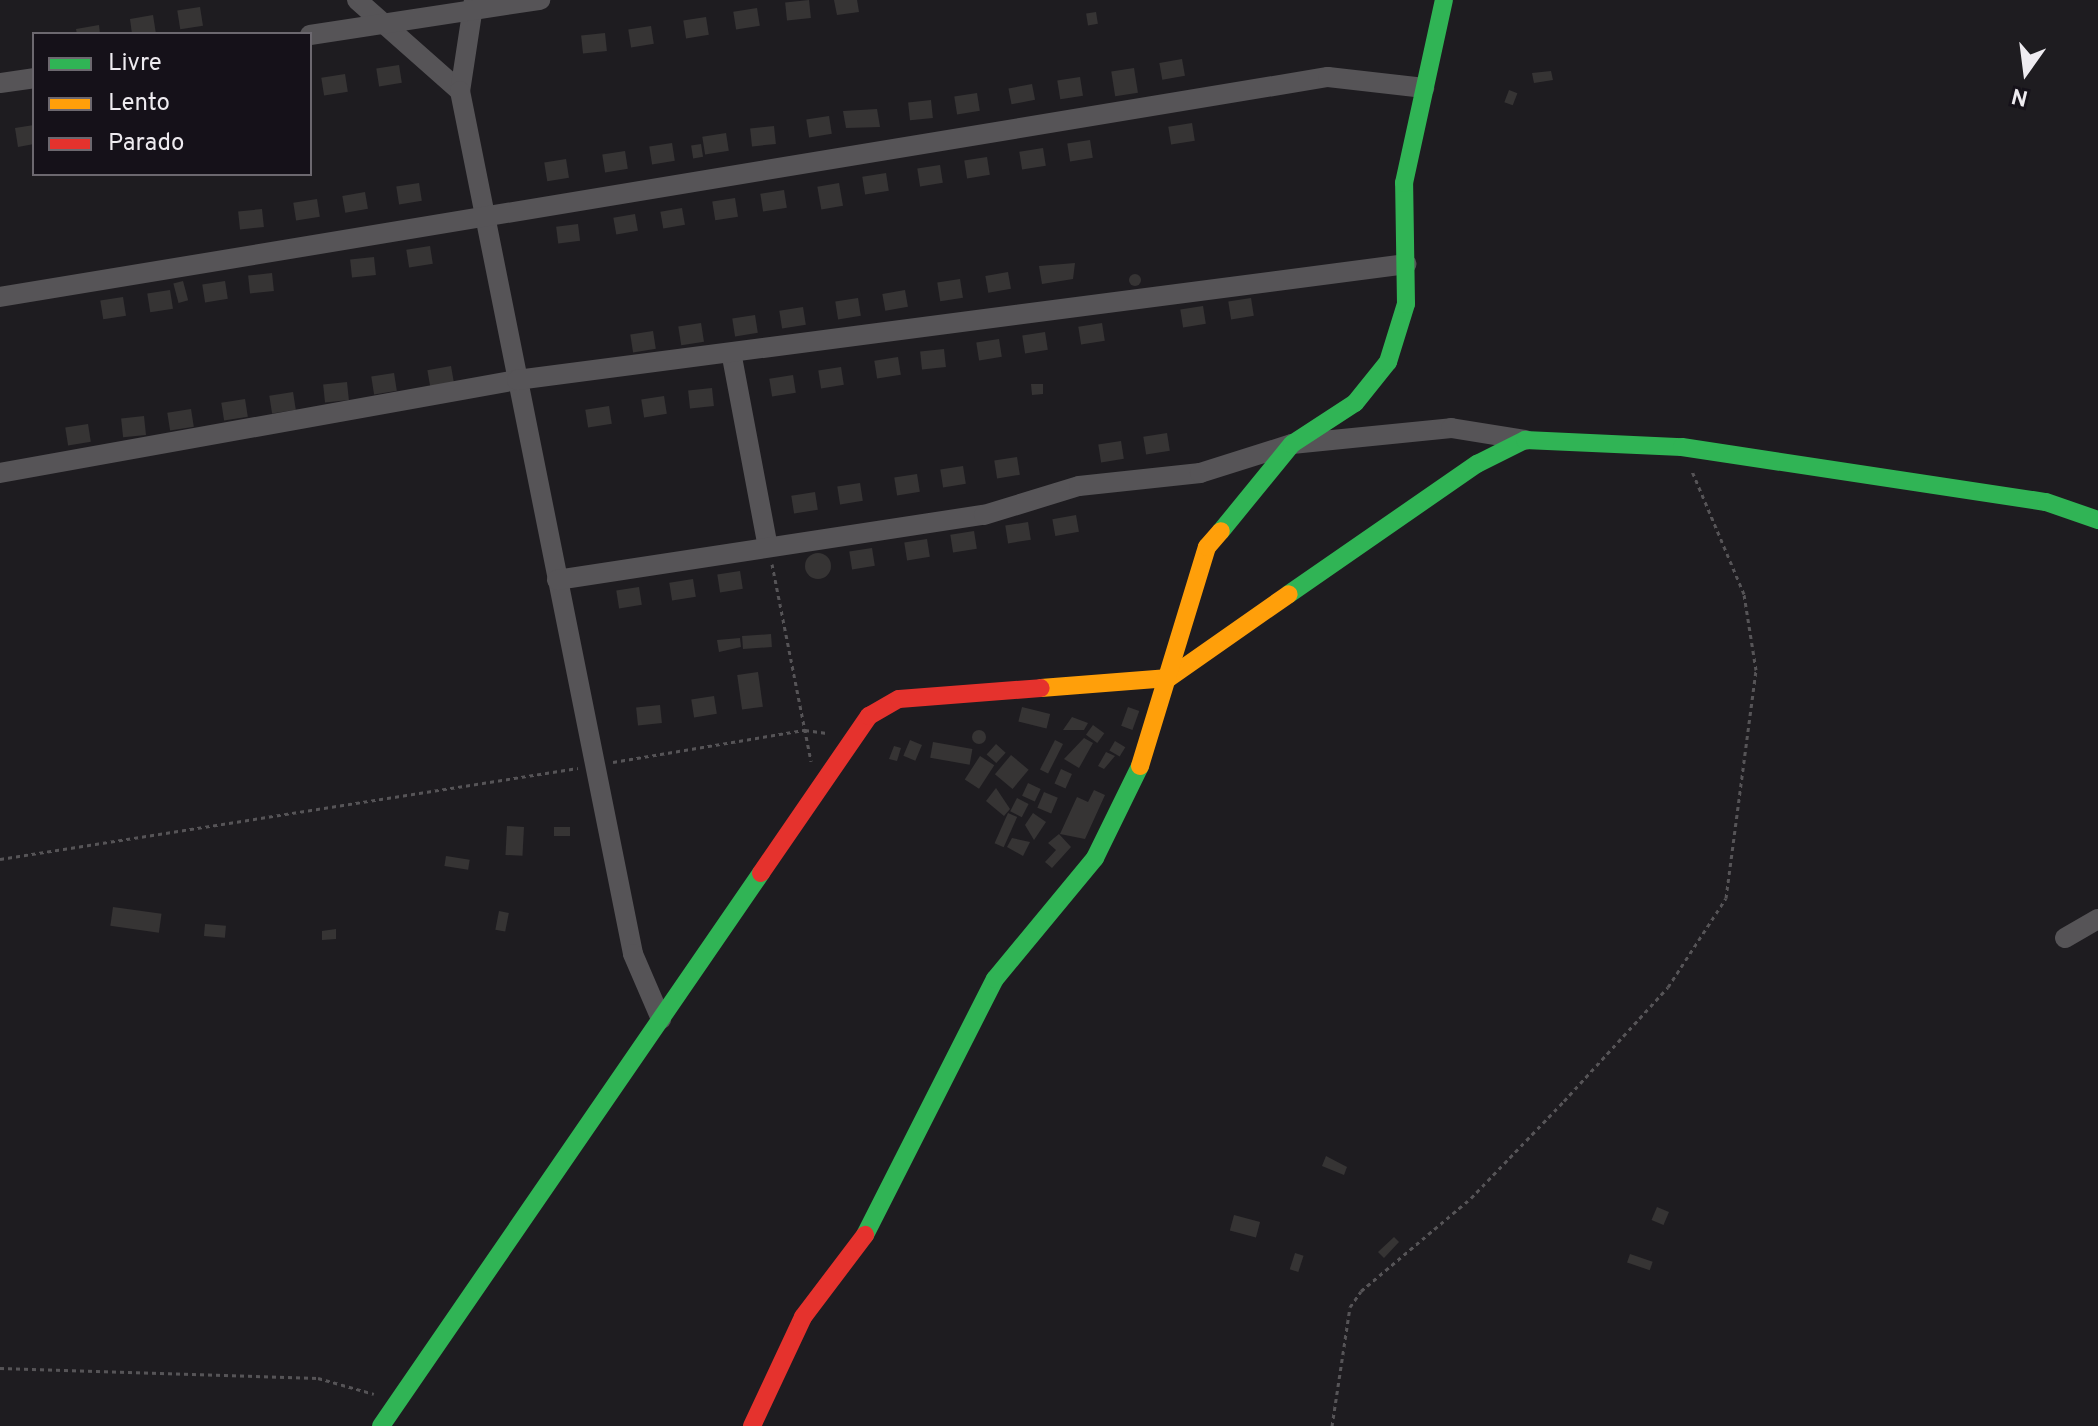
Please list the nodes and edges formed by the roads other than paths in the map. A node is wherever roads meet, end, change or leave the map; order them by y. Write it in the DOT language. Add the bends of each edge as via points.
graph roads {
  1 [pos="357,0"];
  2 [pos="540,0"];
  3 [pos="1444,0"];
  4 [pos="473,5"];
  5 [pos="389,23"];
  6 [pos="312,35"];
  7 [pos="32,78"];
  8 [pos="0,83"];
  9 [pos="1424,88"];
  10 [pos="460,91"];
  11 [pos="485,217"];
  12 [pos="1406,264"];
  13 [pos="0,297"];
  14 [pos="732,357"];
  15 [pos="517,380"];
  16 [pos="1525,440"];
  17 [pos="1292,444"];
  18 [pos="0,473"];
  19 [pos="2098,520"];
  20 [pos="768,547"];
  21 [pos="557,580"];
  22 [pos="1169,678"];
  23 [pos="2098,919"];
  24 [pos="2065,938"];
  25 [pos="661,1019"];
  26 [pos="381,1426"];
  27 [pos="752,1426"];
  1 -- 5 [label="street"];
  2 -- 4 [label="street"];
  3 -- 9 [label="street"];
  4 -- 5 [label="street"];
  4 -- 10 [label="street"];
  5 -- 6 [label="street"];
  5 -- 10 [label="street"];
  7 -- 8 [label="street"];
  9 -- 11 [label="street" via="1328,77"];
  9 -- 12 [label="street" via="1404,183"];
  10 -- 11 [label="street"];
  11 -- 13 [label="street"];
  11 -- 15 [label="street"];
  12 -- 14 [label="street"];
  12 -- 17 [label="street" via="1406,304 1388,362 1355,403"];
  14 -- 15 [label="street"];
  14 -- 20 [label="street"];
  15 -- 18 [label="street"];
  15 -- 21 [label="street"];
  16 -- 17 [label="street" via="1451,428"];
  16 -- 19 [label="street" via="1682,447 2046,502"];
  16 -- 22 [label="street" via="1477,464"];
  17 -- 20 [label="street" via="1200,473 1079,486 984,515"];
  17 -- 22 [label="street" via="1207,547"];
  20 -- 21 [label="street"];
  21 -- 25 [label="street" via="633,954"];
  22 -- 25 [label="street" via="899,699 869,716"];
  22 -- 27 [label="street" via="1135,784 1095,858 995,979 873,1224 803,1317"];
  23 -- 24 [label="street"];
  25 -- 26 [label="street"];
}
